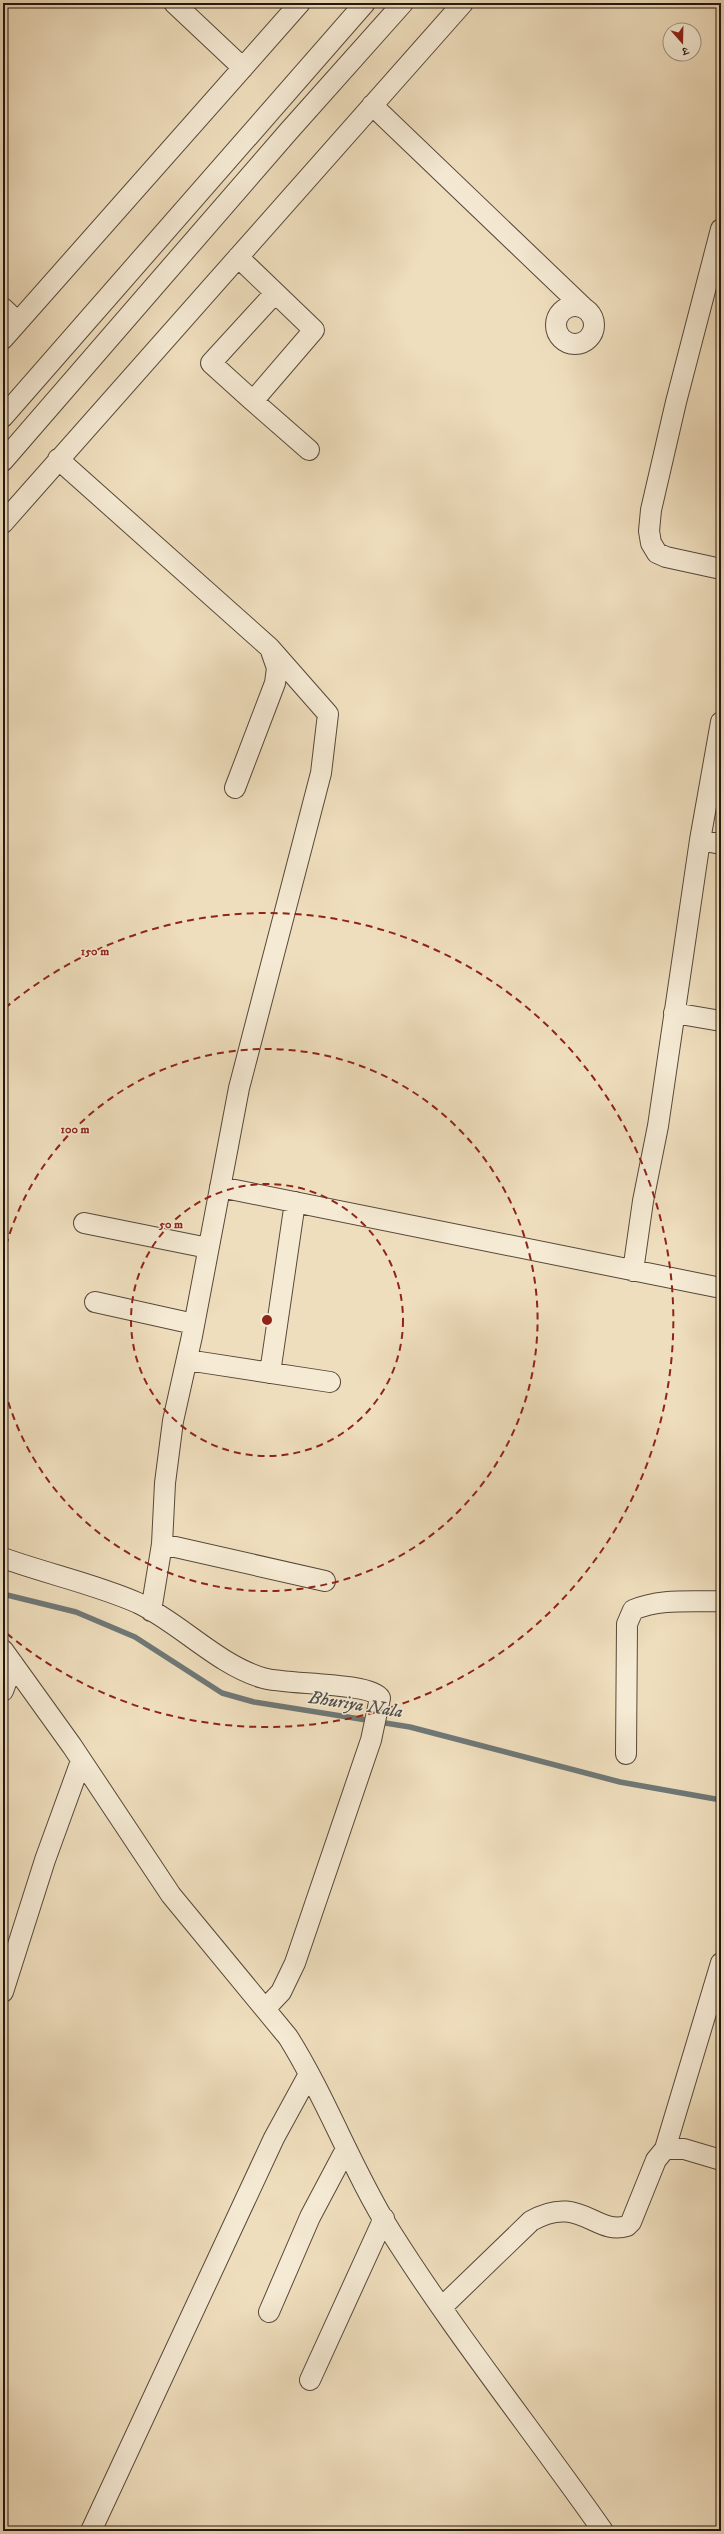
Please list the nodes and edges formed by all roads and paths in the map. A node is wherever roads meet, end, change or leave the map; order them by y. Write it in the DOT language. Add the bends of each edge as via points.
graph roads {
  1 [pos="174,3"];
  2 [pos="300,3"];
  3 [pos="365,3"];
  4 [pos="403,3"];
  5 [pos="463,3"];
  6 [pos="243,68"];
  7 [pos="372,105"];
  8 [pos="721,229"];
  9 [pos="238,257"];
  10 [pos="275,293"];
  11 [pos="3,308"];
  12 [pos="585,309"];
  13 [pos="18,322"];
  14 [pos="3,339"];
  15 [pos="253,401"];
  16 [pos="3,417"];
  17 [pos="309,450"];
  18 [pos="58,459"];
  19 [pos="3,461"];
  20 [pos="3,523"];
  21 [pos="721,569"];
  22 [pos="270,648"];
  23 [pos="721,722"];
  24 [pos="236,788"];
  25 [pos="700,840"];
  26 [pos="721,844"];
  27 [pos="674,1013"];
  28 [pos="721,1021"];
  29 [pos="220,1187"];
  30 [pos="295,1202"];
  31 [pos="84,1223"];
  32 [pos="208,1248"];
  33 [pos="633,1271"];
  34 [pos="721,1288"];
  35 [pos="95,1302"];
  36 [pos="194,1324"];
  37 [pos="187,1360"];
  38 [pos="270,1373"];
  39 [pos="330,1382"];
  40 [pos="162,1544"];
  41 [pos="3,1558"];
  42 [pos="325,1580"];
  43 [pos="721,1601"];
  44 [pos="151,1611"];
  45 [pos="8,1657"];
  46 [pos="3,1691"];
  47 [pos="626,1754"];
  48 [pos="81,1761"];
  49 [pos="721,1963"];
  50 [pos="3,1992"];
  51 [pos="264,2008"];
  52 [pos="309,2074"];
  53 [pos="346,2149"];
  54 [pos="665,2149"];
  55 [pos="721,2160"];
  56 [pos="384,2218"];
  57 [pos="442,2307"];
  58 [pos="268,2312"];
  59 [pos="310,2380"];
  60 [pos="92,2531"];
  61 [pos="603,2531"];
  1 -- 6 [label="street"];
  2 -- 6 [label="street"];
  3 -- 16 [label="street"];
  4 -- 19 [label="street"];
  5 -- 7 [label="street"];
  6 -- 13 [label="street"];
  7 -- 9 [label="street"];
  7 -- 12 [label="street"];
  8 -- 21 [label="street" via="676,402 651,510 649,531 651,543 657,553"];
  9 -- 10 [label="street"];
  9 -- 18 [label="street"];
  10 -- 15 [label="street" via="314,330"];
  10 -- 15 [label="street" via="211,363"];
  11 -- 13 [label="street"];
  13 -- 14 [label="street"];
  15 -- 17 [label="street"];
  18 -- 20 [label="street"];
  18 -- 22 [label="street"];
  22 -- 24 [label="street" via="277,668 275,683"];
  22 -- 29 [label="street" via="328,714 321,773 239,1088"];
  23 -- 25 [label="street"];
  25 -- 26 [label="street"];
  25 -- 27 [label="street"];
  27 -- 28 [label="street"];
  27 -- 33 [label="street"];
  29 -- 30 [label="street"];
  29 -- 32 [label="street"];
  30 -- 33 [label="street"];
  30 -- 38 [label="street"];
  31 -- 32 [label="street"];
  32 -- 36 [label="street"];
  33 -- 34 [label="street"];
  35 -- 36 [label="street"];
  36 -- 37 [label="street"];
  37 -- 38 [label="street"];
  37 -- 40 [label="street" via="168,1457"];
  38 -- 39 [label="street"];
  40 -- 42 [label="street"];
  40 -- 44 [label="street"];
  41 -- 44 [label="street" via="119,1596"];
  43 -- 47 [label="street" via="661,1602 633,1610 627,1624"];
  44 -- 51 [label="street" via="243,1670 262,1678 284,1683 359,1688 378,1694 381,1702 371,1740 288,1982 276,1998"];
  45 -- 46 [label="street"];
  45 -- 48 [label="street"];
  48 -- 50 [label="street" via="45,1860"];
  48 -- 51 [label="street" via="170,1895"];
  49 -- 54 [label="street"];
  51 -- 52 [label="street" via="288,2037"];
  52 -- 53 [label="street"];
  52 -- 60 [label="street" via="274,2138"];
  53 -- 56 [label="street"];
  53 -- 58 [label="street" via="310,2217"];
  54 -- 55 [label="street" via="684,2149"];
  54 -- 57 [label="street" via="656,2160 631,2222 627,2226 614,2227 572,2212 557,2210 543,2214 530,2221"];
  56 -- 57 [label="street"];
  56 -- 59 [label="street"];
  57 -- 61 [label="street"];
}
